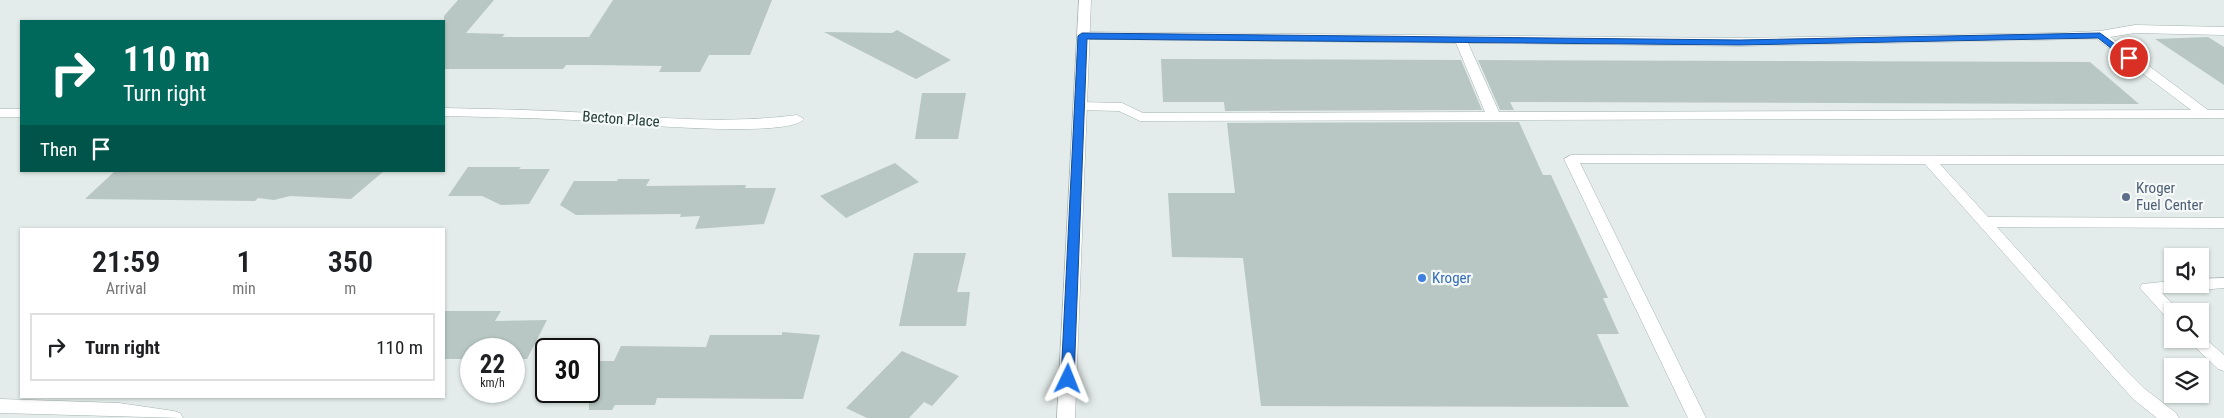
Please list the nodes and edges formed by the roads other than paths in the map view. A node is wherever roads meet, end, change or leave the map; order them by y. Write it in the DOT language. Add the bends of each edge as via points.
graph roads {
  1 [pos="1085,0"];
  2 [pos="2224,31"];
  3 [pos="2100,35"];
  4 [pos="1082,36"];
  5 [pos="1460,39"];
  6 [pos="1079,106"];
  7 [pos="445,112"];
  8 [pos="0,113"];
  9 [pos="20,113"];
  10 [pos="2203,114"];
  11 [pos="2224,114"];
  12 [pos="1494,116"];
  13 [pos="797,118"];
  14 [pos="1929,160"];
  15 [pos="2224,160"];
  16 [pos="1984,222"];
  17 [pos="2224,223"];
  18 [pos="2224,283"];
  19 [pos="2164,305"];
  20 [pos="2206,348"];
  21 [pos="2224,365"];
  22 [pos="0,406"];
  23 [pos="174,418"];
  24 [pos="1066,418"];
  25 [pos="1697,418"];
  26 [pos="2170,418"];
  1 -- 4 [label="street"];
  2 -- 3 [label="street" via="2135,29"];
  3 -- 5 [label="street" via="1740,42"];
  3 -- 10 [label="street"];
  4 -- 5 [label="street"];
  4 -- 6 [label="street"];
  5 -- 12 [label="street"];
  6 -- 12 [label="street" via="1122,107 1140,117"];
  6 -- 24 [label="street"];
  7 -- 13 [label="street, Becton Place" via="544,114 718,126 766,124"];
  8 -- 9 [label="street"];
  10 -- 11 [label="street"];
  10 -- 12 [label="street"];
  14 -- 15 [label="street"];
  14 -- 16 [label="street"];
  14 -- 25 [label="street" via="1571,159"];
  16 -- 17 [label="street"];
  16 -- 26 [label="street" via="2116,372"];
  18 -- 19 [label="street" via="2148,288"];
  20 -- 21 [label="street"];
  22 -- 23 [label="street" via="119,410"];
}
